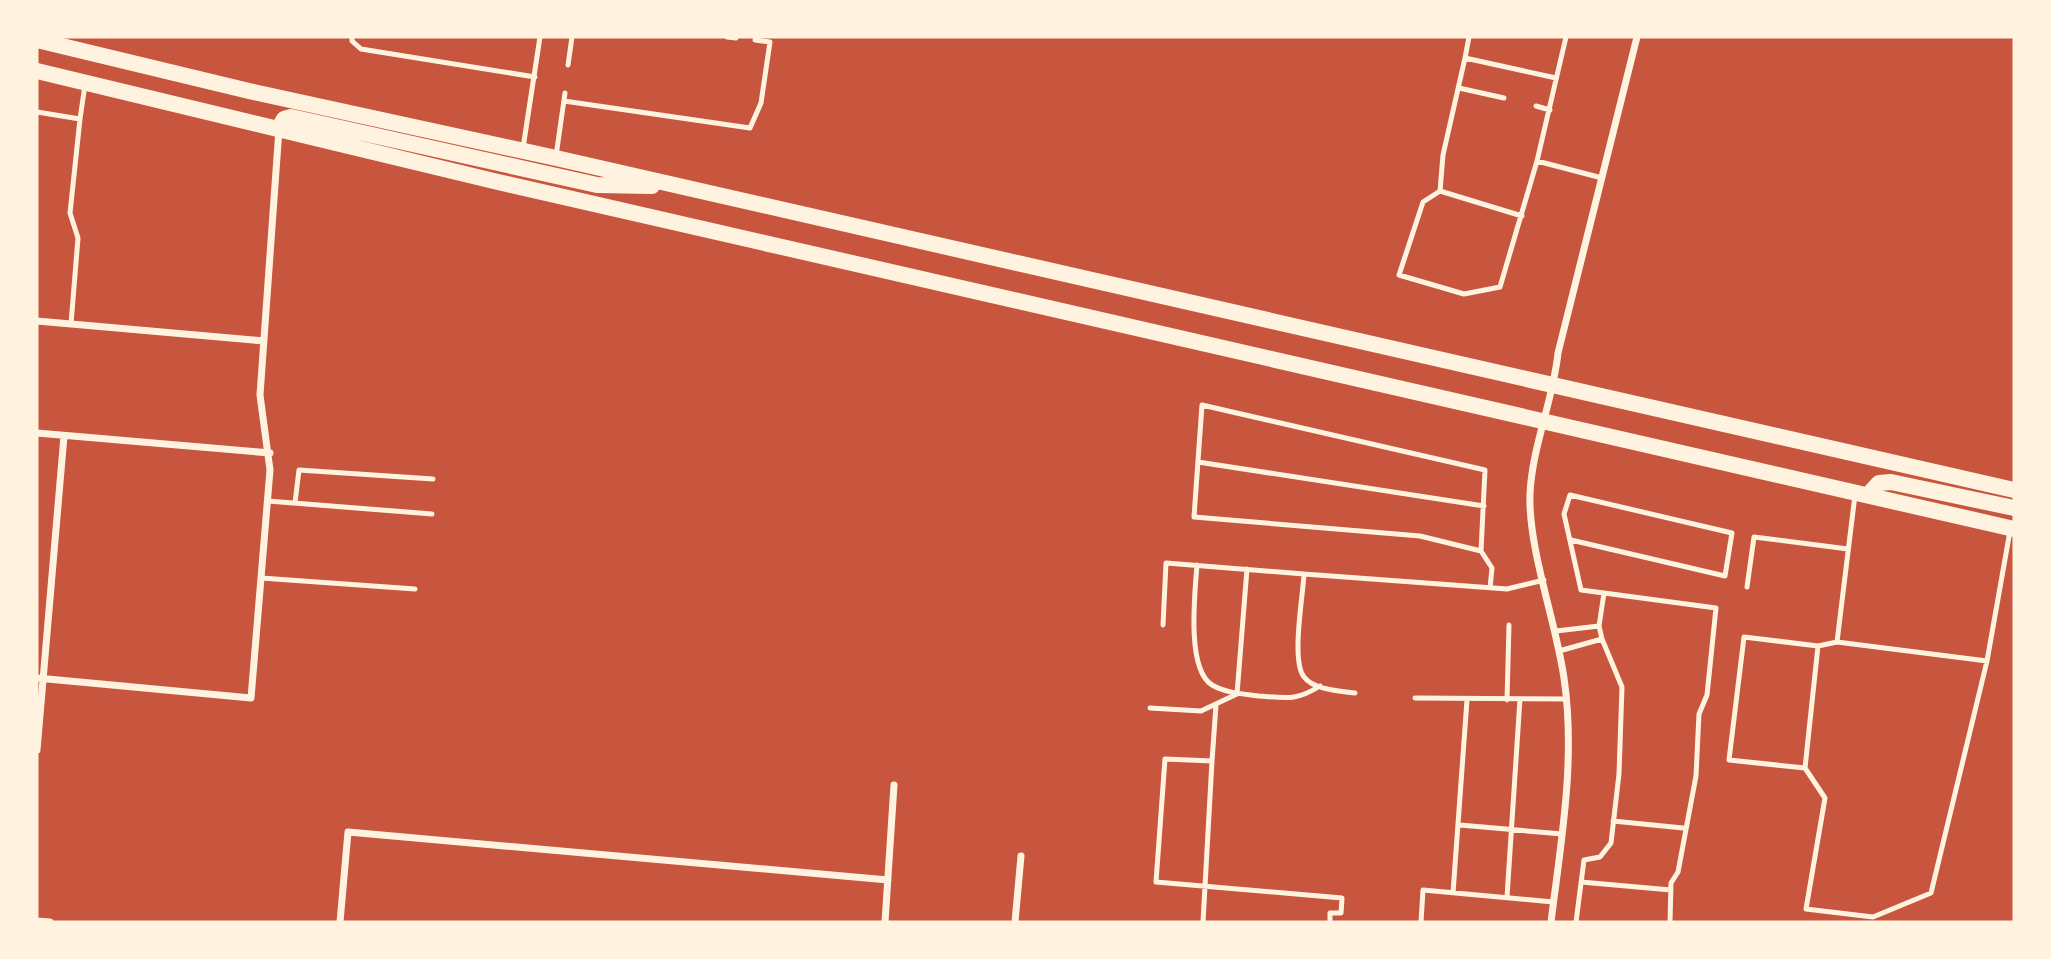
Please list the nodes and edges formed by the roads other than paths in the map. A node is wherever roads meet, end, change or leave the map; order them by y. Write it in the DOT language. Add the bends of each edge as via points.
graph roads {
  1 [pos="352,37"];
  2 [pos="540,37"];
  3 [pos="572,37"];
  4 [pos="727,37"];
  5 [pos="1469,37"];
  6 [pos="1566,37"];
  7 [pos="1637,37"];
  8 [pos="736,38"];
  9 [pos="37,40"];
  10 [pos="755,40"];
  11 [pos="1465,58"];
  12 [pos="568,65"];
  13 [pos="37,71"];
  14 [pos="535,77"];
  15 [pos="1556,78"];
  16 [pos="86,82"];
  17 [pos="1459,88"];
  18 [pos="565,93"];
  19 [pos="1504,98"];
  20 [pos="564,101"];
  21 [pos="1536,106"];
  22 [pos="1550,110"];
  23 [pos="37,111"];
  24 [pos="80,119"];
  25 [pos="279,128"];
  26 [pos="523,151"];
  27 [pos="556,158"];
  28 [pos="1537,161"];
  29 [pos="1602,178"];
  30 [pos="676,186"];
  31 [pos="1440,191"];
  32 [pos="1522,216"];
  33 [pos="37,321"];
  34 [pos="71,324"];
  35 [pos="264,341"];
  36 [pos="1555,386"];
  37 [pos="1545,420"];
  38 [pos="37,433"];
  39 [pos="64,436"];
  40 [pos="270,453"];
  41 [pos="1198,463"];
  42 [pos="433,479"];
  43 [pos="2014,490"];
  44 [pos="1862,493"];
  45 [pos="268,501"];
  46 [pos="295,503"];
  47 [pos="1483,506"];
  48 [pos="2014,508"];
  49 [pos="432,514"];
  50 [pos="2012,529"];
  51 [pos="1571,540"];
  52 [pos="1848,549"];
  53 [pos="1481,551"];
  54 [pos="1196,565"];
  55 [pos="1247,569"];
  56 [pos="1304,574"];
  57 [pos="261,578"];
  58 [pos="1544,580"];
  59 [pos="1747,587"];
  60 [pos="1490,588"];
  61 [pos="415,589"];
  62 [pos="1604,593"];
  63 [pos="1163,625"];
  64 [pos="1509,625"];
  65 [pos="1599,626"];
  66 [pos="1556,631"];
  67 [pos="1602,639"];
  68 [pos="1837,642"];
  69 [pos="1818,646"];
  70 [pos="1559,651"];
  71 [pos="1987,660"];
  72 [pos="40,679"];
  73 [pos="1320,686"];
  74 [pos="1355,693"];
  75 [pos="1237,694"];
  76 [pos="1415,698"];
  77 [pos="1520,699"];
  78 [pos="1566,699"];
  79 [pos="1466,700"];
  80 [pos="1507,700"];
  81 [pos="1216,705"];
  82 [pos="1150,708"];
  83 [pos="37,750"];
  84 [pos="1212,761"];
  85 [pos="1805,768"];
  86 [pos="894,785"];
  87 [pos="1613,821"];
  88 [pos="1460,825"];
  89 [pos="1684,828"];
  90 [pos="1514,830"];
  91 [pos="1562,834"];
  92 [pos="1021,856"];
  93 [pos="888,880"];
  94 [pos="1581,882"];
  95 [pos="1205,886"];
  96 [pos="1671,890"];
  97 [pos="1454,893"];
  98 [pos="1507,897"];
  99 [pos="1553,902"];
  100 [pos="37,921"];
  101 [pos="50,922"];
  102 [pos="340,922"];
  103 [pos="885,922"];
  104 [pos="1015,922"];
  105 [pos="1203,922"];
  106 [pos="1330,922"];
  107 [pos="1421,922"];
  108 [pos="1551,922"];
  109 [pos="1576,922"];
  110 [pos="1670,922"];
  1 -- 14 [label="lane" via="360,49"];
  2 -- 14 [label="lane"];
  3 -- 12 [label="lane"];
  4 -- 8 [label="lane"];
  5 -- 11 [label="lane"];
  6 -- 15 [label="lane"];
  7 -- 29 [label="street"];
  9 -- 26 [label="main road"];
  10 -- 20 [label="lane" via="770,42 761,103 750,128"];
  11 -- 15 [label="lane"];
  11 -- 17 [label="lane"];
  13 -- 16 [label="main road"];
  14 -- 26 [label="lane"];
  15 -- 22 [label="lane"];
  16 -- 24 [label="lane"];
  16 -- 25 [label="main road"];
  17 -- 19 [label="lane"];
  17 -- 31 [label="lane" via="1443,155"];
  18 -- 20 [label="lane"];
  20 -- 27 [label="lane"];
  21 -- 22 [label="lane"];
  22 -- 28 [label="lane"];
  23 -- 24 [label="lane"];
  24 -- 34 [label="lane" via="70,213 78,238"];
  25 -- 30 [label="main road" via="290,117 597,184"];
  25 -- 35 [label="street"];
  25 -- 37 [label="main road" via="498,183"];
  26 -- 27 [label="main road"];
  27 -- 30 [label="main road"];
  28 -- 29 [label="lane"];
  28 -- 32 [label="lane"];
  29 -- 36 [label="street" via="1558,353"];
  30 -- 36 [label="main road"];
  31 -- 32 [label="lane"];
  31 -- 32 [label="lane" via="1423,202 1399,275 1464,294 1500,287"];
  33 -- 34 [label="street"];
  34 -- 35 [label="street"];
  35 -- 40 [label="street" via="261,417"];
  36 -- 37 [label="street"];
  36 -- 43 [label="main road"];
  37 -- 44 [label="main road"];
  37 -- 58 [label="street" via="1530,495"];
  38 -- 39 [label="street"];
  39 -- 40 [label="street"];
  39 -- 72 [label="street"];
  40 -- 45 [label="street"];
  41 -- 47 [label="lane"];
  41 -- 47 [label="lane" via="1202,405 1485,470"];
  41 -- 53 [label="lane" via="1194,517 1420,536"];
  42 -- 46 [label="lane" via="299,470"];
  44 -- 48 [label="main road" via="1891,482"];
  44 -- 50 [label="main road"];
  44 -- 52 [label="lane"];
  45 -- 46 [label="lane"];
  45 -- 57 [label="street"];
  46 -- 49 [label="lane"];
  47 -- 53 [label="lane"];
  50 -- 71 [label="lane"];
  51 -- 51 [label="lane" via="1564,514 1570,495 1732,533 1725,576"];
  51 -- 62 [label="lane" via="1581,590"];
  52 -- 59 [label="lane" via="1755,537"];
  52 -- 68 [label="lane"];
  53 -- 60 [label="lane" via="1492,568"];
  54 -- 55 [label="lane"];
  54 -- 63 [label="lane" via="1166,564"];
  54 -- 75 [label="lane" via="1193,621 1200,667 1210,684"];
  55 -- 56 [label="lane"];
  55 -- 75 [label="lane"];
  56 -- 60 [label="lane"];
  56 -- 73 [label="lane" via="1298,664 1305,678"];
  57 -- 61 [label="lane"];
  57 -- 72 [label="street" via="251,698"];
  58 -- 60 [label="lane"];
  58 -- 66 [label="street"];
  62 -- 65 [label="lane"];
  62 -- 89 [label="lane" via="1716,608 1707,695 1699,714 1696,776"];
  64 -- 80 [label="lane"];
  65 -- 66 [label="lane"];
  65 -- 67 [label="lane"];
  66 -- 70 [label="street"];
  67 -- 70 [label="lane"];
  67 -- 87 [label="lane" via="1622,687"];
  68 -- 69 [label="lane"];
  68 -- 71 [label="lane"];
  69 -- 85 [label="lane"];
  69 -- 85 [label="lane" via="1744,637 1729,760"];
  70 -- 78 [label="street"];
  71 -- 85 [label="lane" via="1931,893 1873,917 1806,909 1825,798"];
  72 -- 83 [label="street"];
  73 -- 74 [label="lane"];
  73 -- 75 [label="lane" via="1299,699"];
  75 -- 81 [label="lane"];
  76 -- 79 [label="lane"];
  77 -- 78 [label="lane"];
  77 -- 80 [label="lane"];
  77 -- 90 [label="lane"];
  78 -- 91 [label="street" via="1568,793"];
  79 -- 80 [label="lane"];
  79 -- 88 [label="lane"];
  81 -- 82 [label="lane" via="1201,712"];
  81 -- 84 [label="lane"];
  84 -- 95 [label="lane"];
  84 -- 95 [label="lane" via="1165,759 1156,882"];
  86 -- 93 [label="street"];
  87 -- 89 [label="lane"];
  87 -- 94 [label="lane" via="1611,843 1600,857 1584,860"];
  88 -- 90 [label="lane"];
  88 -- 97 [label="lane"];
  89 -- 96 [label="lane"];
  90 -- 91 [label="lane"];
  90 -- 98 [label="lane"];
  91 -- 99 [label="street"];
  92 -- 104 [label="street"];
  93 -- 102 [label="street" via="348,832"];
  93 -- 103 [label="street"];
  94 -- 96 [label="lane"];
  94 -- 109 [label="lane"];
  95 -- 105 [label="lane"];
  95 -- 106 [label="lane" via="1342,898 1341,913 1331,913"];
  96 -- 110 [label="lane"];
  97 -- 98 [label="lane"];
  97 -- 107 [label="lane" via="1423,890"];
  98 -- 99 [label="lane"];
  99 -- 108 [label="street"];
  100 -- 101 [label="street"];
}
